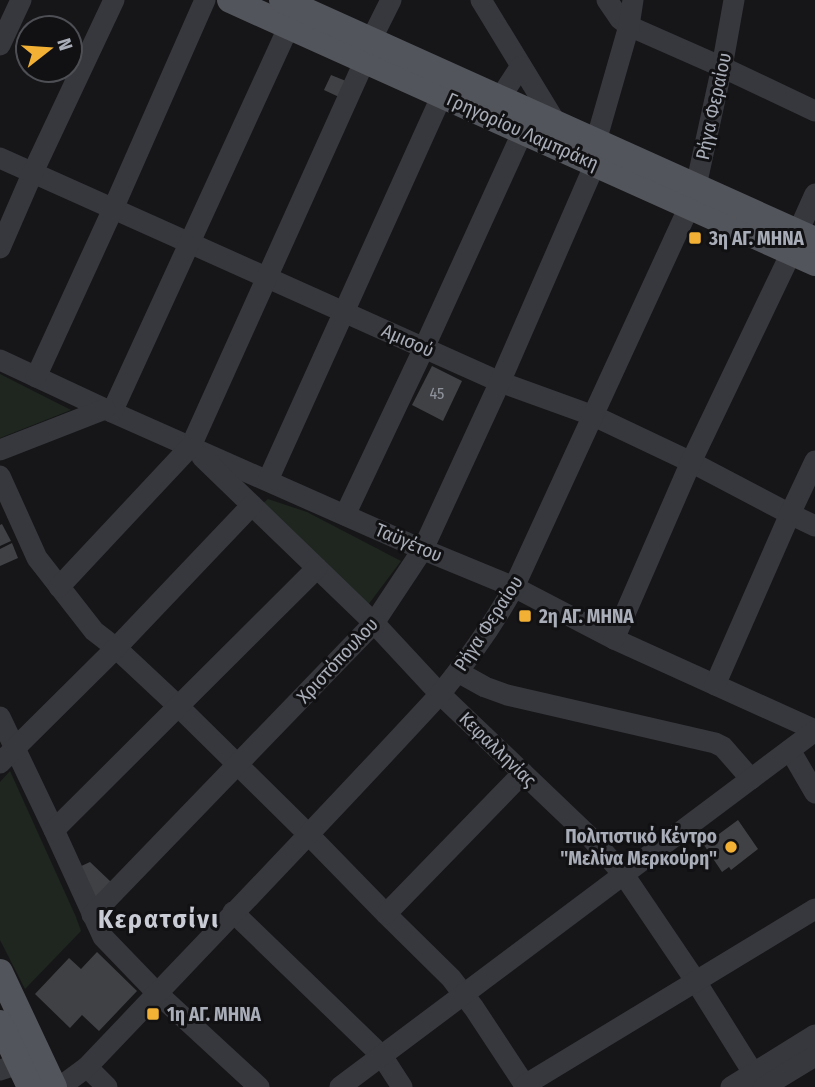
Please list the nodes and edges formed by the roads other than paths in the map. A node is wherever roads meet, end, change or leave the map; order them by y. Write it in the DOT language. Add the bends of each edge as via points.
graph roads {
  1 [pos="21,0"];
  2 [pos="114,0"];
  3 [pos="205,0"];
  4 [pos="230,0"];
  5 [pos="391,0"];
  6 [pos="481,0"];
  7 [pos="607,0"];
  8 [pos="633,0"];
  9 [pos="734,0"];
  10 [pos="292,8"];
  11 [pos="629,26"];
  12 [pos="0,45"];
  13 [pos="368,50"];
  14 [pos="521,66"];
  15 [pos="722,67"];
  16 [pos="442,95"];
  17 [pos="500,98"];
  18 [pos="815,111"];
  19 [pos="556,123"];
  20 [pos="523,131"];
  21 [pos="595,152"];
  22 [pos="0,158"];
  23 [pos="33,173"];
  24 [pos="815,194"];
  25 [pos="693,197"];
  26 [pos="113,209"];
  27 [pos="190,244"];
  28 [pos="805,247"];
  29 [pos="0,248"];
  30 [pos="266,278"];
  31 [pos="344,311"];
  32 [pos="424,348"];
  33 [pos="0,360"];
  34 [pos="36,377"];
  35 [pos="500,382"];
  36 [pos="109,411"];
  37 [pos="594,416"];
  38 [pos="191,446"];
  39 [pos="0,450"];
  40 [pos="815,461"];
  41 [pos="691,462"];
  42 [pos="0,476"];
  43 [pos="268,480"];
  44 [pos="252,505"];
  45 [pos="789,514"];
  46 [pos="345,515"];
  47 [pos="815,526"];
  48 [pos="423,549"];
  49 [pos="317,568"];
  50 [pos="59,587"];
  51 [pos="514,587"];
  52 [pos="374,623"];
  53 [pos="614,639"];
  54 [pos="116,648"];
  55 [pos="458,672"];
  56 [pos="715,685"];
  57 [pos="440,694"];
  58 [pos="178,706"];
  59 [pos="0,717"];
  60 [pos="815,730"];
  61 [pos="790,750"];
  62 [pos="7,755"];
  63 [pos="238,765"];
  64 [pos="523,773"];
  65 [pos="751,779"];
  66 [pos="815,793"];
  67 [pos="54,830"];
  68 [pos="309,835"];
  69 [pos="624,875"];
  70 [pos="815,909"];
  71 [pos="233,912"];
  72 [pos="92,915"];
  73 [pos="386,915"];
  74 [pos="0,972"];
  75 [pos="695,981"];
  76 [pos="157,993"];
  77 [pos="465,994"];
  78 [pos="0,1023"];
  79 [pos="815,1035"];
  80 [pos="382,1056"];
  81 [pos="815,1056"];
  82 [pos="87,1067"];
  83 [pos="16,1074"];
  84 [pos="760,1082"];
  85 [pos="526,1086"];
  86 [pos="54,1087"];
  87 [pos="60,1087"];
  88 [pos="107,1087"];
  89 [pos="259,1087"];
  90 [pos="340,1087"];
  91 [pos="402,1087"];
  92 [pos="731,1087"];
  1 -- 12 [label="street"];
  2 -- 23 [label="street"];
  3 -- 26 [label="street"];
  4 -- 10 [label="main road, Γρηγορίου Λαμπράκη"];
  5 -- 13 [label="street"];
  6 -- 14 [label="street"];
  7 -- 11 [label="street"];
  8 -- 11 [label="street, Χριστόπουλου"];
  9 -- 15 [label="street, Ρήγα Φεραίου"];
  10 -- 13 [label="main road, Γρηγορίου Λαμπράκη"];
  10 -- 27 [label="street"];
  11 -- 15 [label="street"];
  11 -- 21 [label="street, Χριστόπουλου"];
  13 -- 16 [label="main road, Γρηγορίου Λαμπράκη"];
  13 -- 17 [label="main road, Γρηγορίου Λαμπράκη"];
  13 -- 30 [label="street"];
  14 -- 17 [label="street"];
  14 -- 19 [label="street"];
  15 -- 18 [label="street"];
  15 -- 25 [label="street, Ρήγα Φεραίου"];
  16 -- 20 [label="main road, Γρηγορίου Λαμπράκη"];
  16 -- 31 [label="street"];
  17 -- 19 [label="main road, Γρηγορίου Λαμπράκη"];
  19 -- 21 [label="main road, Γρηγορίου Λαμπράκη"];
  20 -- 21 [label="main road, Γρηγορίου Λαμπράκη"];
  20 -- 32 [label="street"];
  21 -- 25 [label="main road, Γρηγορίου Λαμπράκη"];
  21 -- 35 [label="street, Χριστόπουλου"];
  22 -- 23 [label="street, Αμισού"];
  23 -- 26 [label="street, Αμισού"];
  23 -- 29 [label="street"];
  24 -- 28 [label="street"];
  25 -- 28 [label="main road, Γρηγορίου Λαμπράκη"];
  25 -- 37 [label="street, Ρήγα Φεραίου"];
  26 -- 27 [label="street, Αμισού"];
  26 -- 34 [label="street"];
  27 -- 30 [label="street, Αμισού"];
  27 -- 36 [label="street"];
  28 -- 41 [label="street"];
  30 -- 31 [label="street, Αμισού"];
  30 -- 38 [label="street"];
  31 -- 32 [label="street, Αμισού"];
  31 -- 43 [label="street"];
  32 -- 35 [label="street, Αμισού"];
  32 -- 46 [label="street"];
  33 -- 34 [label="street, Ταϋγέτου"];
  34 -- 36 [label="street, Ταϋγέτου"];
  35 -- 37 [label="street, Αμισού"];
  35 -- 48 [label="street, Χριστόπουλου"];
  36 -- 38 [label="street, Ταϋγέτου"];
  36 -- 39 [label="street"];
  37 -- 41 [label="street, Αμισού"];
  37 -- 51 [label="street, Ρήγα Φεραίου"];
  38 -- 43 [label="street, Ταϋγέτου"];
  38 -- 44 [label="street, Κεφαλληνίας"];
  38 -- 50 [label="street"];
  40 -- 45 [label="street"];
  41 -- 45 [label="street, Αμισού"];
  41 -- 53 [label="street"];
  42 -- 50 [label="street" via="37,558"];
  43 -- 46 [label="street, Ταϋγέτου"];
  44 -- 49 [label="street, Κεφαλληνίας"];
  44 -- 54 [label="street"];
  45 -- 47 [label="street, Αμισού"];
  45 -- 56 [label="street"];
  46 -- 48 [label="street, Ταϋγέτου"];
  48 -- 51 [label="street, Ταϋγέτου"];
  48 -- 52 [label="street, Χριστόπουλου"];
  49 -- 52 [label="street, Κεφαλληνίας"];
  49 -- 58 [label="street"];
  50 -- 54 [label="street" via="94,631"];
  51 -- 53 [label="street, Ταϋγέτου"];
  51 -- 55 [label="street, Ρήγα Φεραίου"];
  52 -- 57 [label="street, Κεφαλληνίας"];
  52 -- 63 [label="street, Χριστόπουλου"];
  53 -- 56 [label="street, Ταϋγέτου"];
  54 -- 58 [label="street"];
  54 -- 62 [label="street"];
  55 -- 57 [label="street, Ρήγα Φεραίου"];
  55 -- 65 [label="street" via="507,695 715,743"];
  56 -- 60 [label="street, Ταϋγέτου"];
  57 -- 64 [label="street, Κεφαλληνίας"];
  57 -- 68 [label="street, Ρήγα Φεραίου"];
  58 -- 63 [label="street"];
  58 -- 67 [label="street"];
  59 -- 62 [label="street"];
  60 -- 61 [label="street"];
  61 -- 65 [label="street"];
  61 -- 66 [label="street"];
  62 -- 67 [label="street"];
  63 -- 68 [label="street"];
  63 -- 72 [label="street, Χριστόπουλου"];
  64 -- 69 [label="street, Κεφαλληνίας"];
  64 -- 73 [label="street"];
  65 -- 69 [label="street"];
  67 -- 72 [label="street"];
  68 -- 71 [label="street, Ρήγα Φεραίου"];
  68 -- 73 [label="street"];
  69 -- 75 [label="street, Κεφαλληνίας"];
  69 -- 77 [label="street"];
  70 -- 75 [label="street"];
  71 -- 76 [label="street, Ρήγα Φεραίου"];
  71 -- 80 [label="street"];
  72 -- 76 [label="street" via="103,937"];
  73 -- 77 [label="street"];
  74 -- 86 [label="main road"];
  75 -- 84 [label="street, Κεφαλληνίας"];
  75 -- 85 [label="street"];
  76 -- 82 [label="street, Ρήγα Φεραίου"];
  76 -- 89 [label="street"];
  77 -- 80 [label="street"];
  77 -- 85 [label="street"];
  78 -- 83 [label="main road"];
  79 -- 84 [label="street"];
  80 -- 90 [label="street"];
  80 -- 91 [label="street"];
  81 -- 84 [label="street"];
  82 -- 87 [label="street, Ρήγα Φεραίου"];
  82 -- 88 [label="street"];
  84 -- 92 [label="street"];
}
